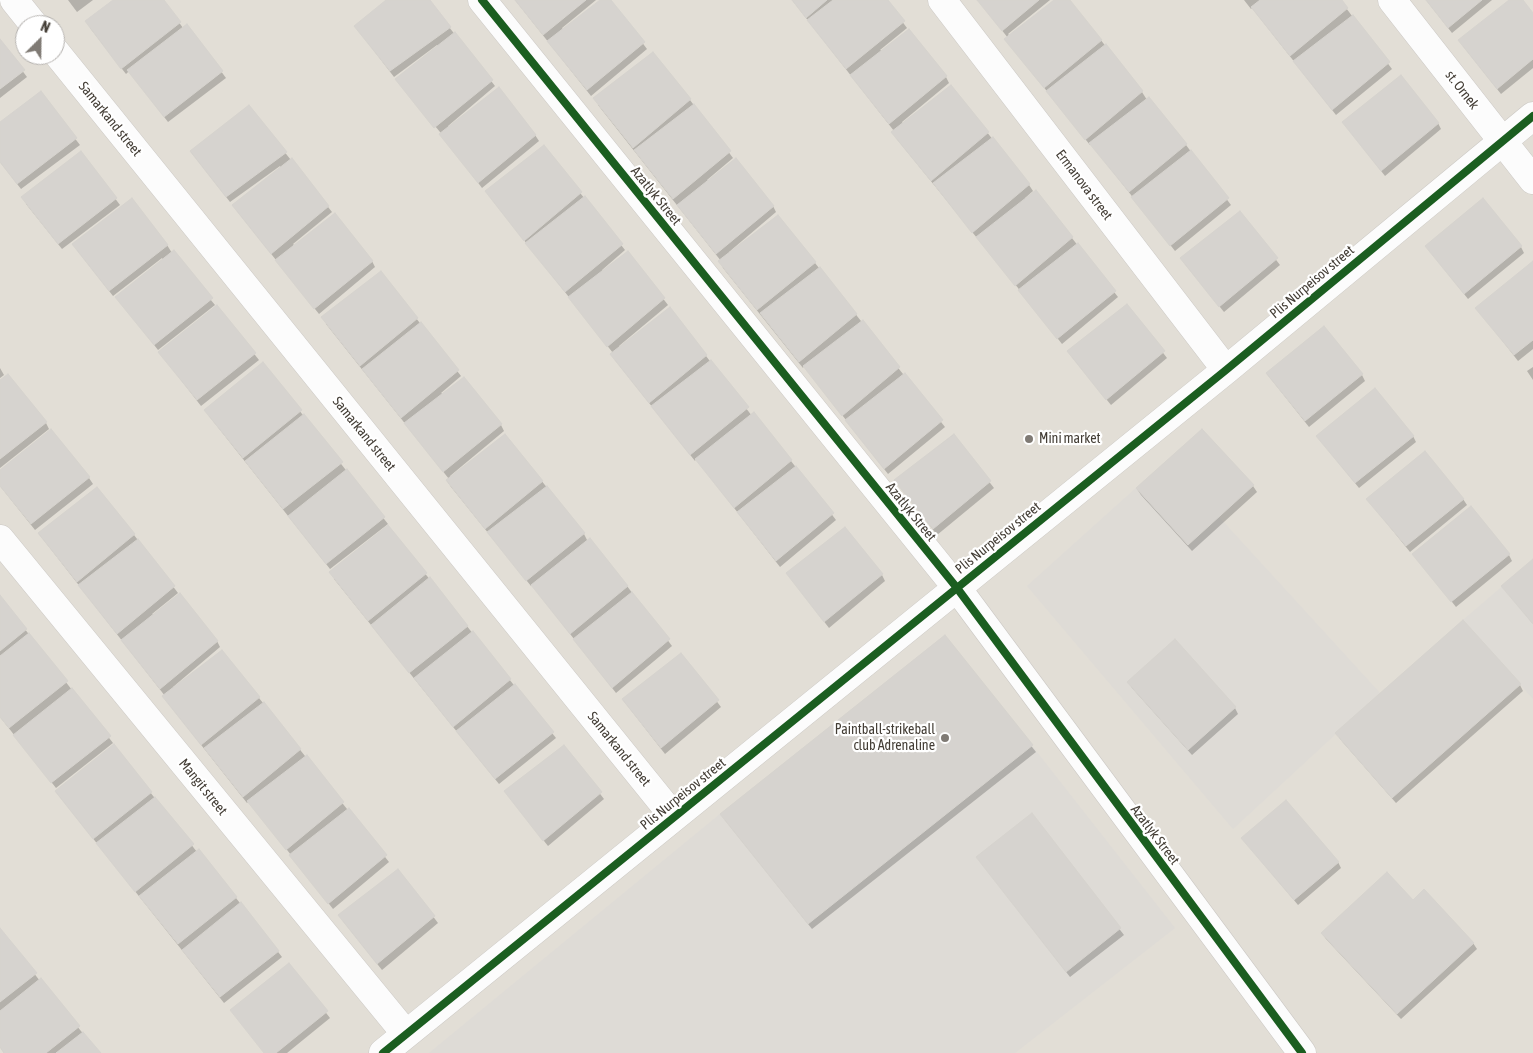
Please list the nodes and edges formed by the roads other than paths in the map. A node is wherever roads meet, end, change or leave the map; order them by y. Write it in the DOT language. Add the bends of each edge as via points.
graph roads {
  1 [pos="14,0"];
  2 [pos="482,0"];
  3 [pos="942,0"];
  4 [pos="1392,0"];
  5 [pos="26,15"];
  6 [pos="65,63"];
  7 [pos="1533,116"];
  8 [pos="1501,141"];
  9 [pos="1533,180"];
  10 [pos="1226,370"];
  11 [pos="0,539"];
  12 [pos="956,588"];
  13 [pos="674,817"];
  14 [pos="406,1034"];
  15 [pos="383,1053"];
  16 [pos="1302,1053"];
  1 -- 5 [label="street"];
  2 -- 12 [label="street, Azatlyk Street"];
  3 -- 10 [label="street, Ermanova street"];
  4 -- 8 [label="street, st. Ornek"];
  6 -- 13 [label="street, Samarkand street"];
  7 -- 8 [label="street, Plis Nurpeisov street"];
  8 -- 9 [label="street, st. Ornek"];
  8 -- 10 [label="street, Plis Nurpeisov street"];
  10 -- 12 [label="street, Plis Nurpeisov street"];
  11 -- 14 [label="street, Mangit street"];
  12 -- 13 [label="street, Plis Nurpeisov street"];
  12 -- 16 [label="street, Azatlyk Street"];
  13 -- 14 [label="street, Plis Nurpeisov street"];
  14 -- 15 [label="street, Plis Nurpeisov street"];
}
